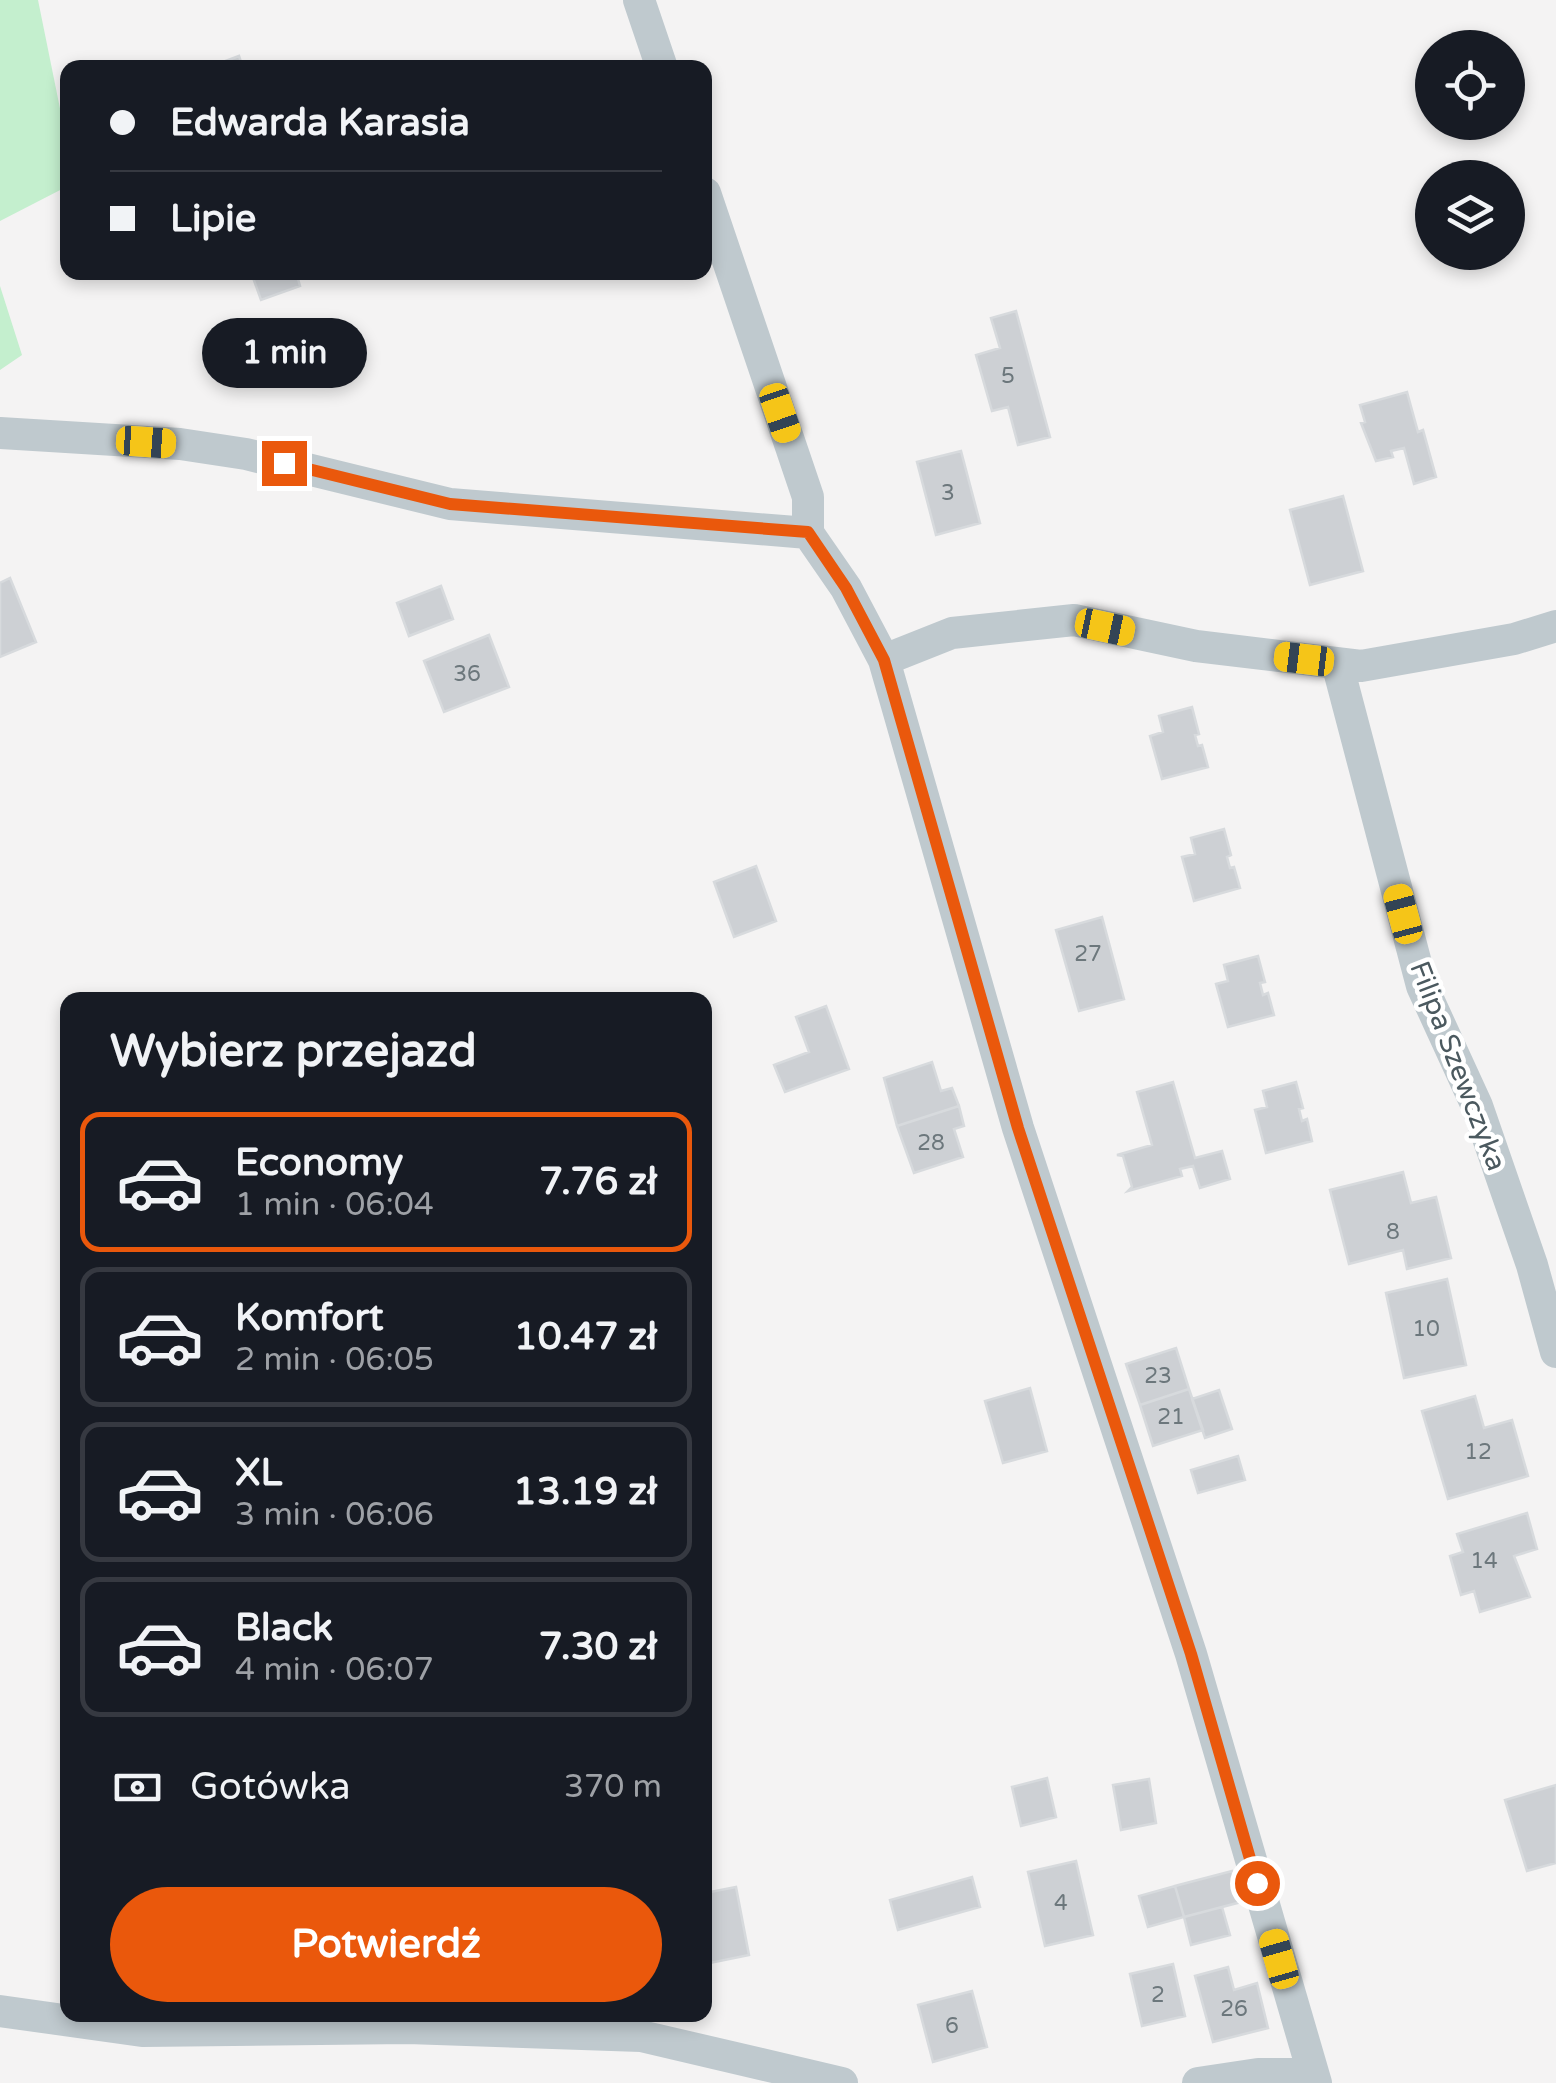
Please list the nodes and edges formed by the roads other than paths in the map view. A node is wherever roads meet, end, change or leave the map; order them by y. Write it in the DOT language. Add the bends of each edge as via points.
graph roads {
  1 [pos="639,0"];
  2 [pos="659,60"];
  3 [pos="712,214"];
  4 [pos="0,433"];
  5 [pos="808,532"];
  6 [pos="1556,626"];
  7 [pos="884,660"];
  8 [pos="1337,663"];
  9 [pos="1556,1352"];
  10 [pos="0,2011"];
  11 [pos="60,2019"];
  12 [pos="78,2022"];
  13 [pos="1314,2078"];
  14 [pos="842,2083"];
  15 [pos="1198,2083"];
  1 -- 2 [label="street"];
  3 -- 5 [label="street" via="808,497"];
  4 -- 5 [label="street" via="246,454 450,504"];
  5 -- 7 [label="street"];
  6 -- 8 [label="street" via="1361,666"];
  7 -- 8 [label="street" via="952,632 1074,620 1196,646"];
  7 -- 13 [label="street" via="1018,1128 1191,1654"];
  8 -- 9 [label="street, Filipa Szewczyka" via="1422,986 1477,1106"];
  10 -- 11 [label="street"];
  12 -- 14 [label="street" via="142,2031 408,2028 641,2036"];
  13 -- 15 [label="street" via="1258,2074"];
}
